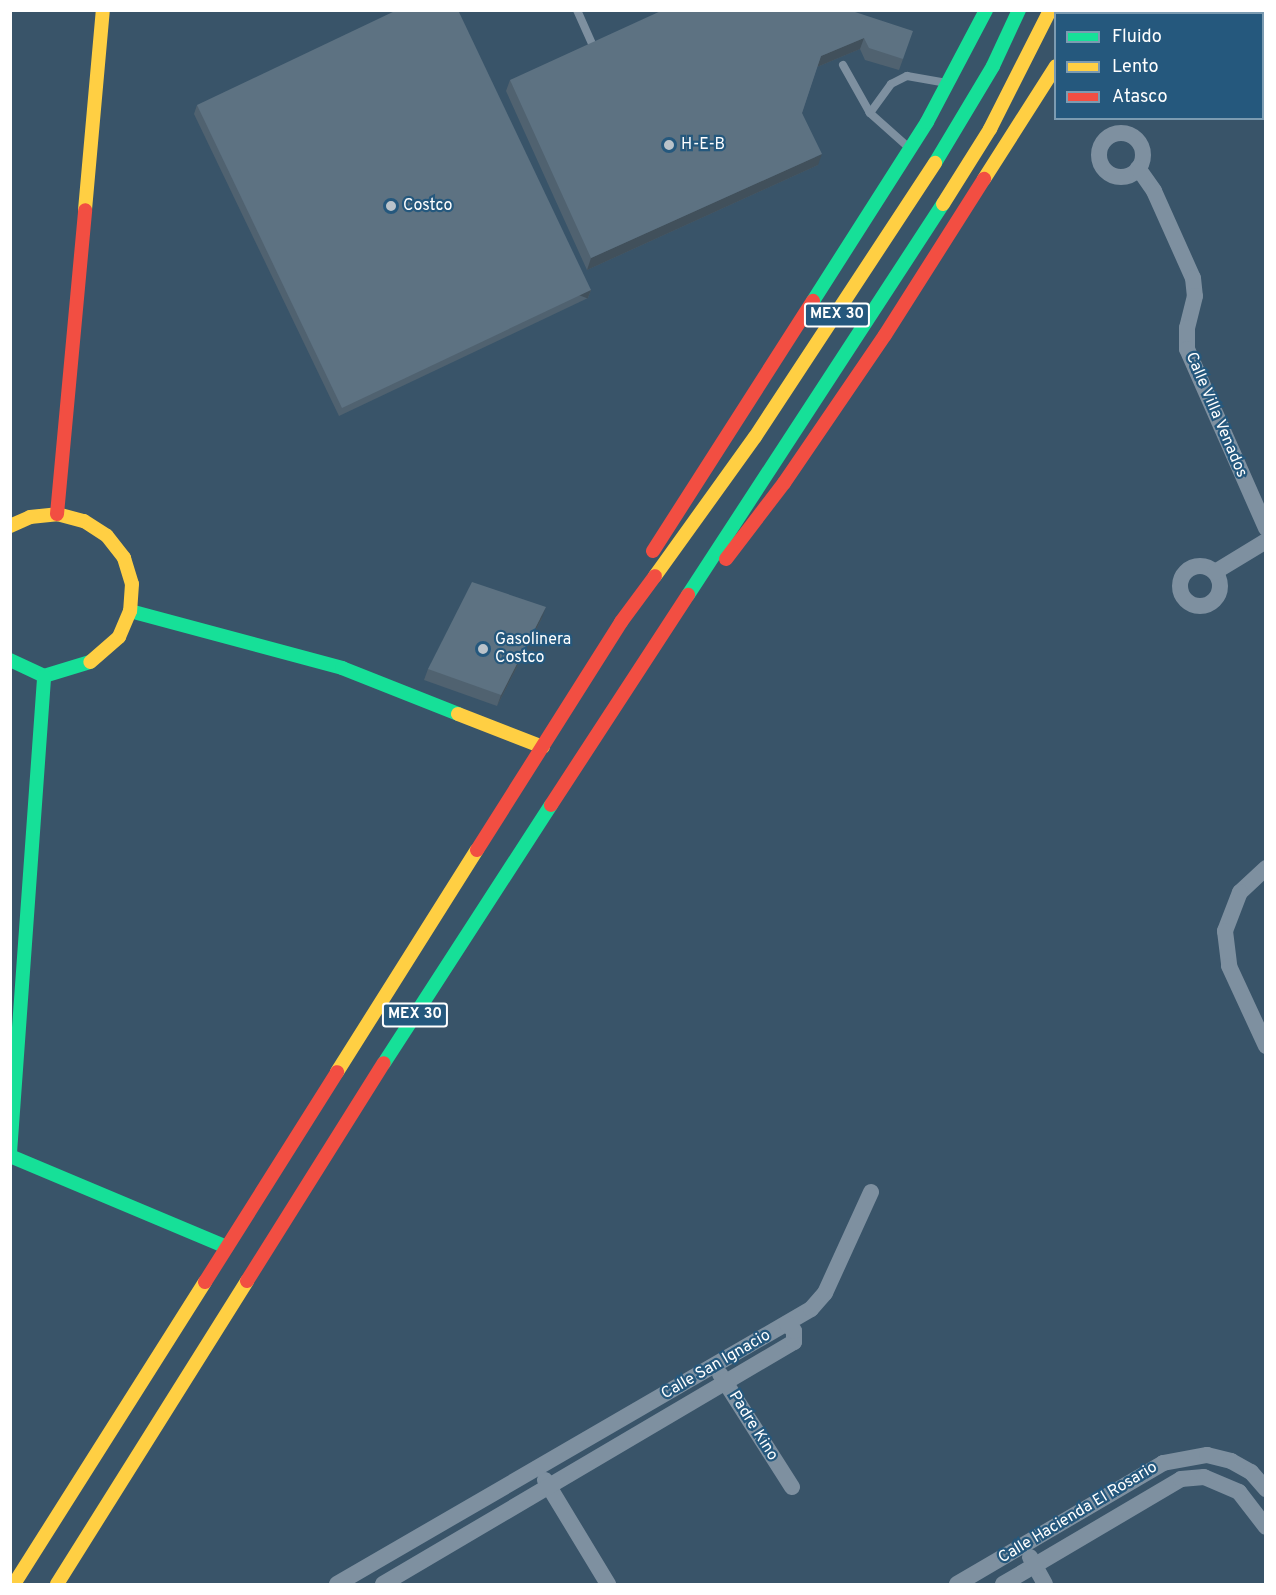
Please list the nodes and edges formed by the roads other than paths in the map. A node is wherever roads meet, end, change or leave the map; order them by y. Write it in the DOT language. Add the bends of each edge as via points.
graph roads {
  1 [pos="103,10"];
  2 [pos="577,10"];
  3 [pos="986,10"];
  4 [pos="1019,10"];
  5 [pos="1050,10"];
  6 [pos="592,43"];
  7 [pos="843,65"];
  8 [pos="1054,70"];
  9 [pos="949,84"];
  10 [pos="870,113"];
  11 [pos="910,148"];
  12 [pos="1138,168"];
  13 [pos="57,514"];
  14 [pos="10,526"];
  15 [pos="1266,528"];
  16 [pos="1266,541"];
  17 [pos="1215,572"];
  18 [pos="685,599"];
  19 [pos="130,611"];
  20 [pos="621,622"];
  21 [pos="10,660"];
  22 [pos="44,676"];
  23 [pos="543,747"];
  24 [pos="1266,868"];
  25 [pos="1266,1046"];
  26 [pos="10,1154"];
  27 [pos="871,1192"];
  28 [pos="227,1247"];
  29 [pos="787,1324"];
  30 [pos="714,1365"];
  31 [pos="725,1383"];
  32 [pos="538,1468"];
  33 [pos="1135,1480"];
  34 [pos="792,1487"];
  35 [pos="550,1488"];
  36 [pos="1266,1489"];
  37 [pos="1146,1497"];
  38 [pos="1265,1524"];
  39 [pos="1023,1546"];
  40 [pos="1035,1564"];
  41 [pos="363,1578"];
  42 [pos="14,1584"];
  43 [pos="57,1584"];
  44 [pos="338,1584"];
  45 [pos="383,1584"];
  46 [pos="608,1584"];
  47 [pos="957,1584"];
  48 [pos="1003,1584"];
  49 [pos="1046,1584"];
  1 -- 13 [label="main road"];
  2 -- 6 [label="lane"];
  3 -- 9 [label="main road"];
  4 -- 20 [label="main road, MEX 30" via="959,124 755,437"];
  5 -- 18 [label="main road, MEX 30" via="990,129"];
  7 -- 10 [label="lane"];
  8 -- 18 [label="main road" via="953,231 784,483 744,539"];
  9 -- 10 [label="lane" via="907,76 891,84"];
  9 -- 11 [label="main road"];
  10 -- 11 [label="lane" via="886,131"];
  11 -- 20 [label="main road" via="645,564"];
  12 -- 15 [label="street, Calle Villa Venados" via="1154,191 1193,278 1195,296 1187,328 1187,349"];
  13 -- 14 [label="main road" via="30,517"];
  13 -- 19 [label="main road" via="84,521 107,536 124,558 129,575"];
  16 -- 17 [label="street"];
  18 -- 43 [label="main road, MEX 30" via="417,1011"];
  19 -- 22 [label="main road" via="119,637 100,657 76,669"];
  19 -- 23 [label="main road" via="342,668"];
  20 -- 23 [label="main road, MEX 30"];
  21 -- 22 [label="main road"];
  22 -- 26 [label="main road"];
  23 -- 28 [label="main road, MEX 30"];
  24 -- 25 [label="street" via="1240,892 1225,931 1229,966"];
  26 -- 28 [label="main road"];
  27 -- 29 [label="street" via="825,1293 811,1309"];
  28 -- 42 [label="main road, MEX 30"];
  29 -- 30 [label="street, Calle San Ignacio"];
  29 -- 31 [label="street, Calle San Ignacio" via="795,1331 794,1342"];
  30 -- 31 [label="street, Padre Kino"];
  30 -- 32 [label="street, Calle San Ignacio"];
  31 -- 34 [label="street, Padre Kino"];
  31 -- 35 [label="street, Calle San Ignacio"];
  32 -- 35 [label="street"];
  32 -- 41 [label="street, Calle San Ignacio"];
  33 -- 36 [label="street, Calle Hacienda El Rosario" via="1163,1463 1207,1455 1231,1461 1251,1472"];
  33 -- 37 [label="street"];
  33 -- 39 [label="street, Calle Hacienda El Rosario"];
  35 -- 45 [label="street, Calle San Ignacio"];
  35 -- 46 [label="street"];
  37 -- 38 [label="street, Calle Hacienda El Rosario" via="1181,1479 1204,1477 1239,1492"];
  37 -- 40 [label="street, Calle Hacienda El Rosario"];
  39 -- 40 [label="street"];
  39 -- 47 [label="street, Calle Hacienda El Rosario"];
  40 -- 48 [label="street, Calle Hacienda El Rosario"];
  40 -- 49 [label="street"];
  41 -- 44 [label="street, Calle San Ignacio"];
}
